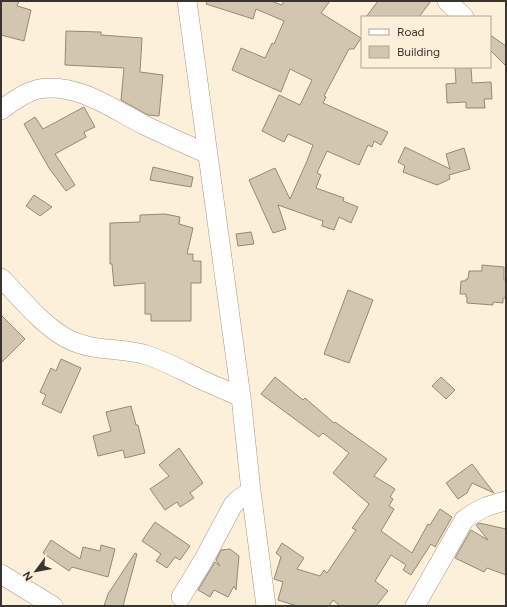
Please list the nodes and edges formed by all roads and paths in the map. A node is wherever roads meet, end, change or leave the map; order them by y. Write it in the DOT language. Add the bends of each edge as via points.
graph roads {
  1 [pos="187,1"];
  2 [pos="447,1"];
  3 [pos="463,16"];
  4 [pos="1,110"];
  5 [pos="208,154"];
  6 [pos="1,278"];
  7 [pos="241,397"];
  8 [pos="251,491"];
  9 [pos="506,501"];
  10 [pos="1,574"];
  11 [pos="181,596"];
  12 [pos="53,606"];
  13 [pos="266,606"];
  14 [pos="415,606"];
  1 -- 5 [label="street"];
  2 -- 3 [label="street"];
  4 -- 5 [label="street" via="38,89 70,90 88,96"];
  5 -- 7 [label="street"];
  6 -- 7 [label="street" via="45,322 65,337 84,346 144,354"];
  7 -- 8 [label="street"];
  8 -- 11 [label="street" via="233,505"];
  8 -- 13 [label="street"];
  9 -- 14 [label="street" via="481,508 464,520"];
  10 -- 12 [label="street"];
}
